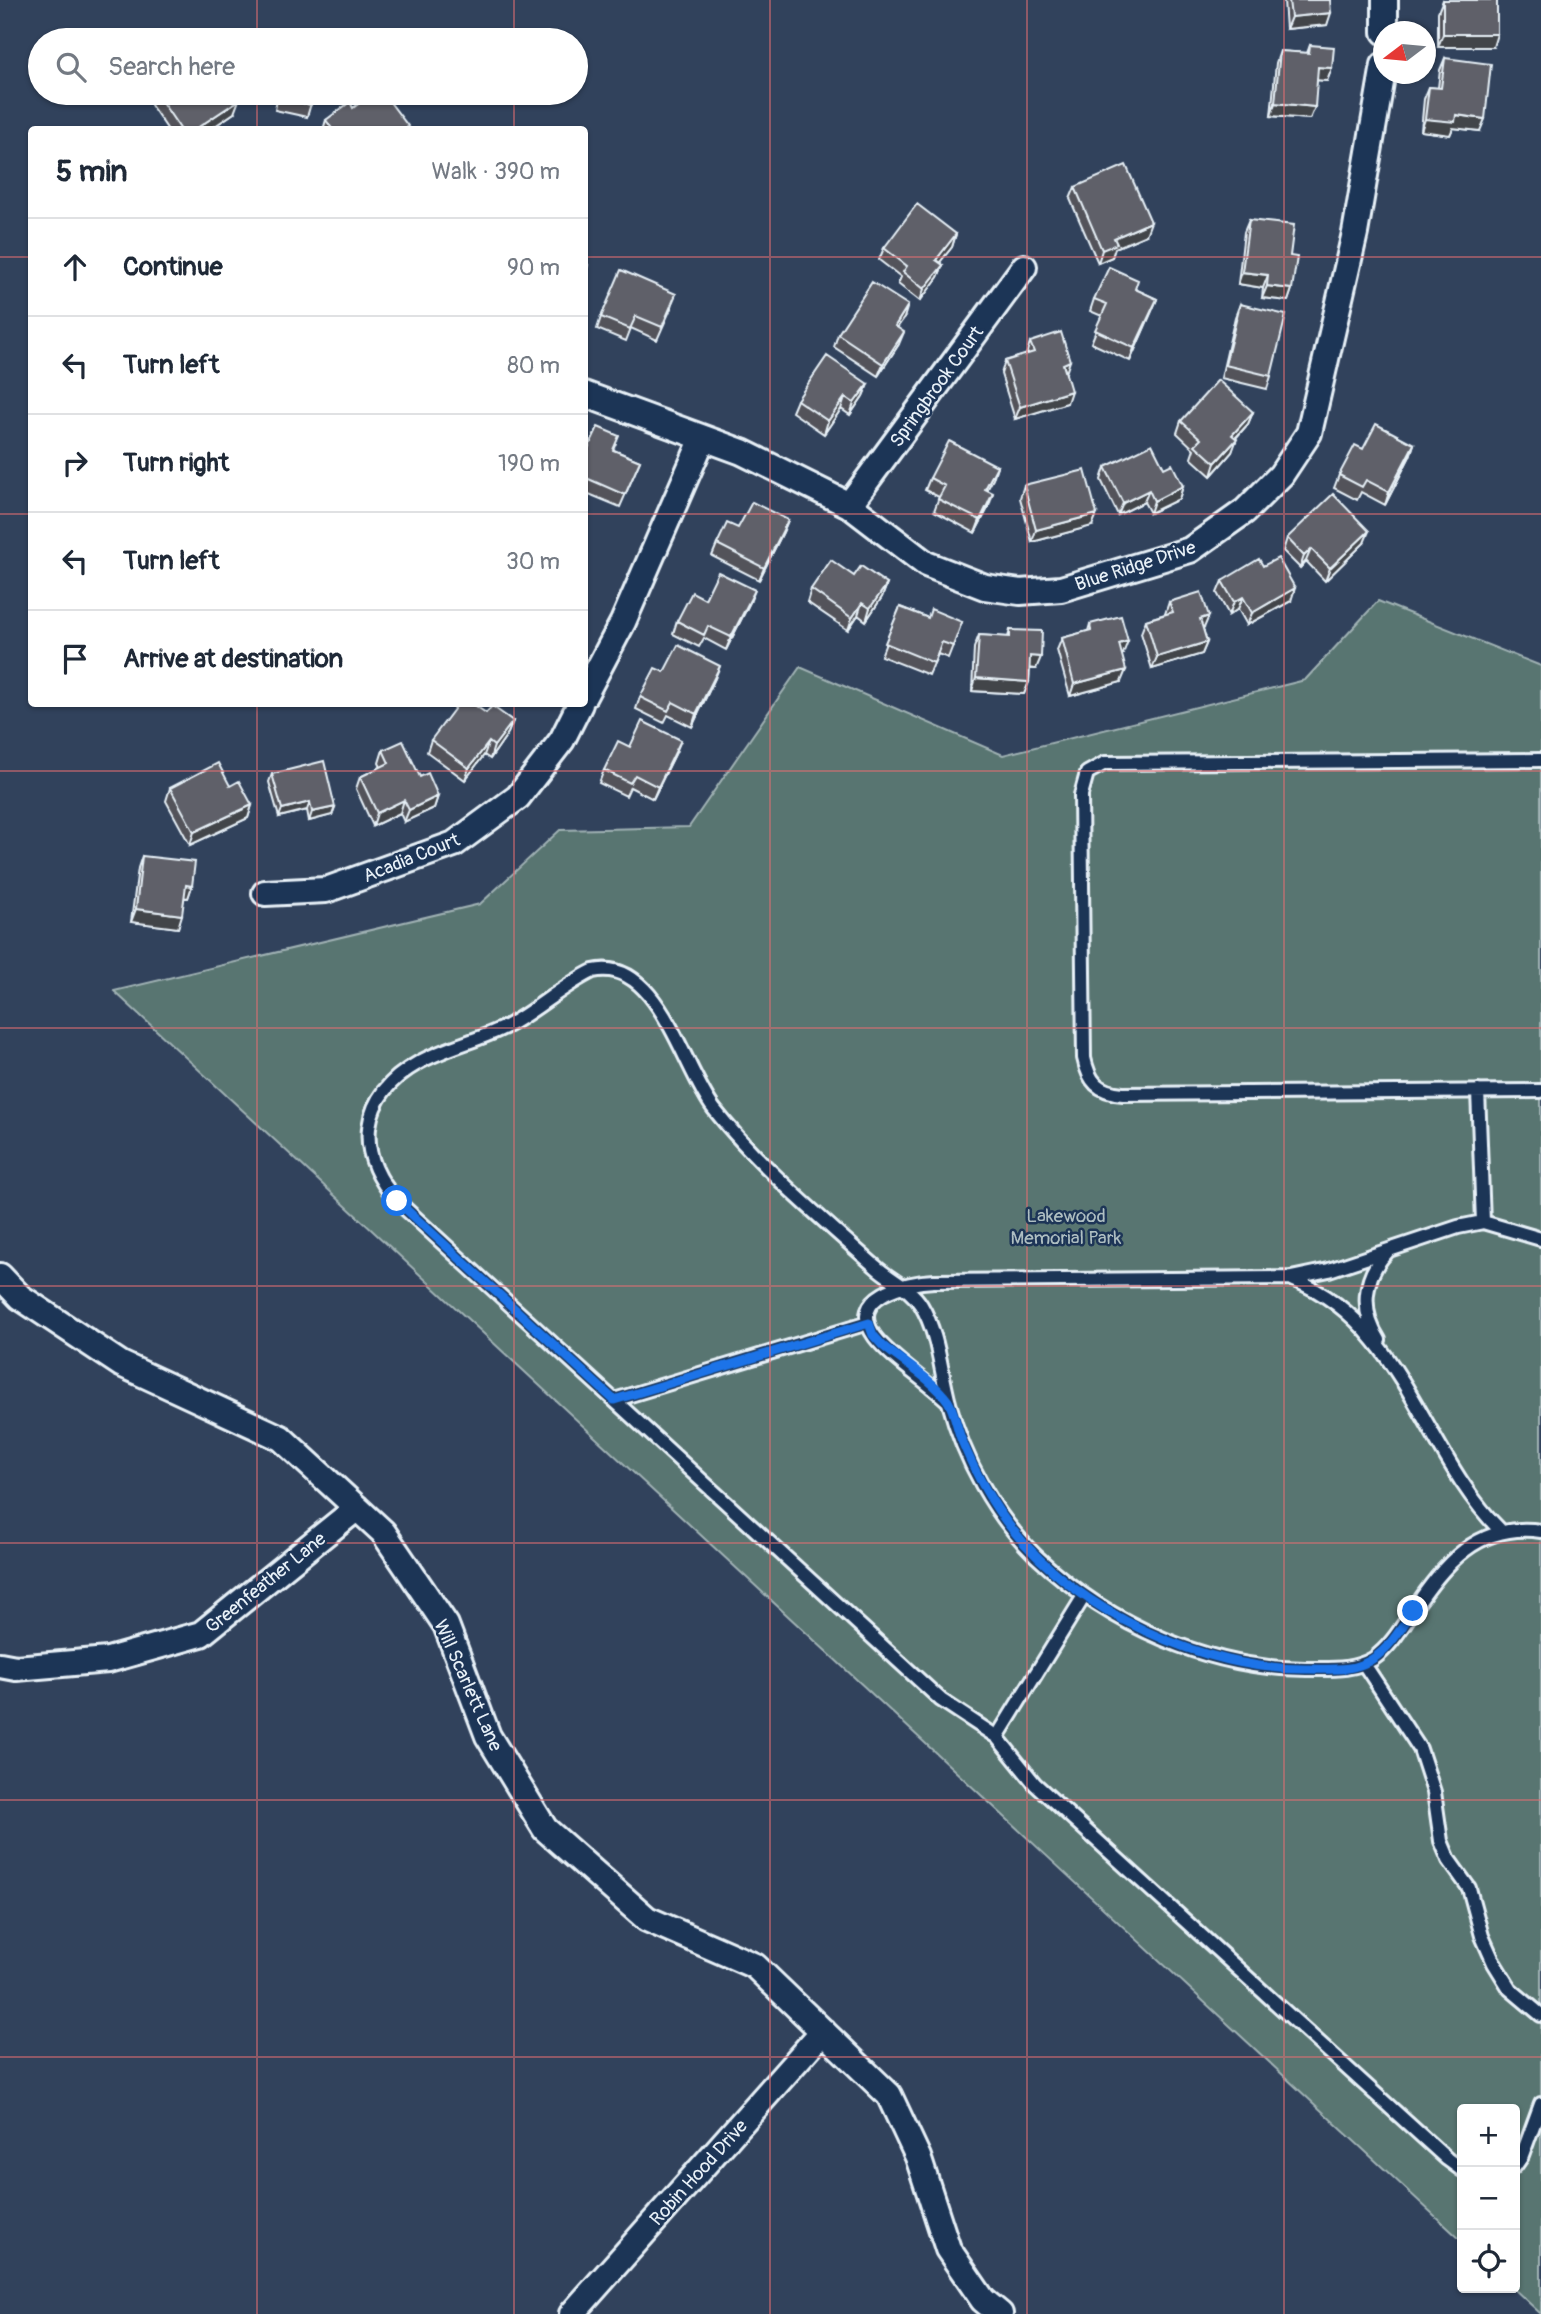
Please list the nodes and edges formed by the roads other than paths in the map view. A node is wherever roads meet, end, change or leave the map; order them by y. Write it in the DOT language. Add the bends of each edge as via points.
graph roads {
  1 [pos="1385,0"];
  2 [pos="1385,21"];
  3 [pos="1381,84"];
  4 [pos="1024,267"];
  5 [pos="588,395"];
  6 [pos="703,438"];
  7 [pos="849,505"];
  8 [pos="588,688"];
  9 [pos="578,707"];
  10 [pos="1541,760"];
  11 [pos="265,893"];
  12 [pos="1478,1091"];
  13 [pos="1541,1091"];
  14 [pos="1483,1222"];
  15 [pos="1541,1239"];
  16 [pos="1387,1251"];
  17 [pos="0,1276"];
  18 [pos="1291,1278"];
  19 [pos="899,1285"];
  20 [pos="869,1323"];
  21 [pos="1388,1355"];
  22 [pos="614,1400"];
  23 [pos="949,1402"];
  24 [pos="357,1508"];
  25 [pos="1541,1531"];
  26 [pos="1502,1532"];
  27 [pos="1084,1596"];
  28 [pos="1364,1664"];
  29 [pos="0,1665"];
  30 [pos="997,1737"];
  31 [pos="1541,2015"];
  32 [pos="824,2031"];
  33 [pos="1541,2104"];
  34 [pos="1520,2159"];
  35 [pos="1458,2167"];
  36 [pos="572,2314"];
  37 [pos="1000,2314"];
  1 -- 2 [label="street"];
  3 -- 7 [label="street, Blue Ridge Drive" via="1355,233 1308,433 1281,475 1245,511 1191,550 1061,589 1020,592 985,587 926,564"];
  4 -- 7 [label="street, Springbrook Court"];
  5 -- 6 [label="street, Blue Ridge Drive"];
  6 -- 7 [label="street, Blue Ridge Drive" via="742,452"];
  6 -- 8 [label="street" via="623,622"];
  9 -- 11 [label="street, Acadia Court" via="562,740 518,797 454,845 326,890"];
  10 -- 12 [label="lane" via="1105,763 1087,773 1083,783 1084,1058 1090,1080 1102,1091"];
  12 -- 13 [label="lane"];
  12 -- 14 [label="lane"];
  14 -- 15 [label="lane"];
  14 -- 16 [label="lane"];
  16 -- 18 [label="lane"];
  16 -- 21 [label="lane" via="1376,1263 1365,1297 1374,1333"];
  17 -- 24 [label="street, Will Scarlett Lane" via="20,1297 121,1364 281,1438"];
  18 -- 19 [label="lane" via="934,1280"];
  18 -- 21 [label="lane" via="1334,1303"];
  19 -- 20 [label="lane" via="874,1300"];
  19 -- 22 [label="lane" via="722,1119 640,984 617,970 593,971 505,1027 426,1059 397,1077 378,1098 368,1130 368,1149 379,1177 397,1201"];
  19 -- 23 [label="lane" via="921,1304"];
  20 -- 22 [label="lane"];
  20 -- 23 [label="lane" via="883,1346"];
  21 -- 26 [label="lane" via="1472,1499"];
  22 -- 30 [label="lane" via="942,1700"];
  23 -- 27 [label="lane" via="976,1472 1011,1529"];
  24 -- 29 [label="street, Greenfeather Lane" via="201,1634 108,1660 16,1668"];
  24 -- 32 [label="street, Will Scarlett Lane" via="383,1532 446,1625 488,1736 545,1829 648,1919 755,1966"];
  25 -- 26 [label="lane" via="1521,1528"];
  26 -- 28 [label="lane" via="1464,1550 1444,1568 1385,1650"];
  27 -- 28 [label="lane" via="1168,1640 1225,1661 1293,1670"];
  27 -- 30 [label="lane"];
  28 -- 31 [label="lane" via="1419,1749 1434,1792 1441,1841 1469,1888 1494,1963 1510,1989"];
  30 -- 35 [label="lane" via="1035,1784"];
  32 -- 36 [label="street, Robin Hood Drive"];
  32 -- 37 [label="street, Will Scarlett Lane" via="889,2095 918,2157 948,2249 983,2300"];
  33 -- 34 [label="lane"];
}
